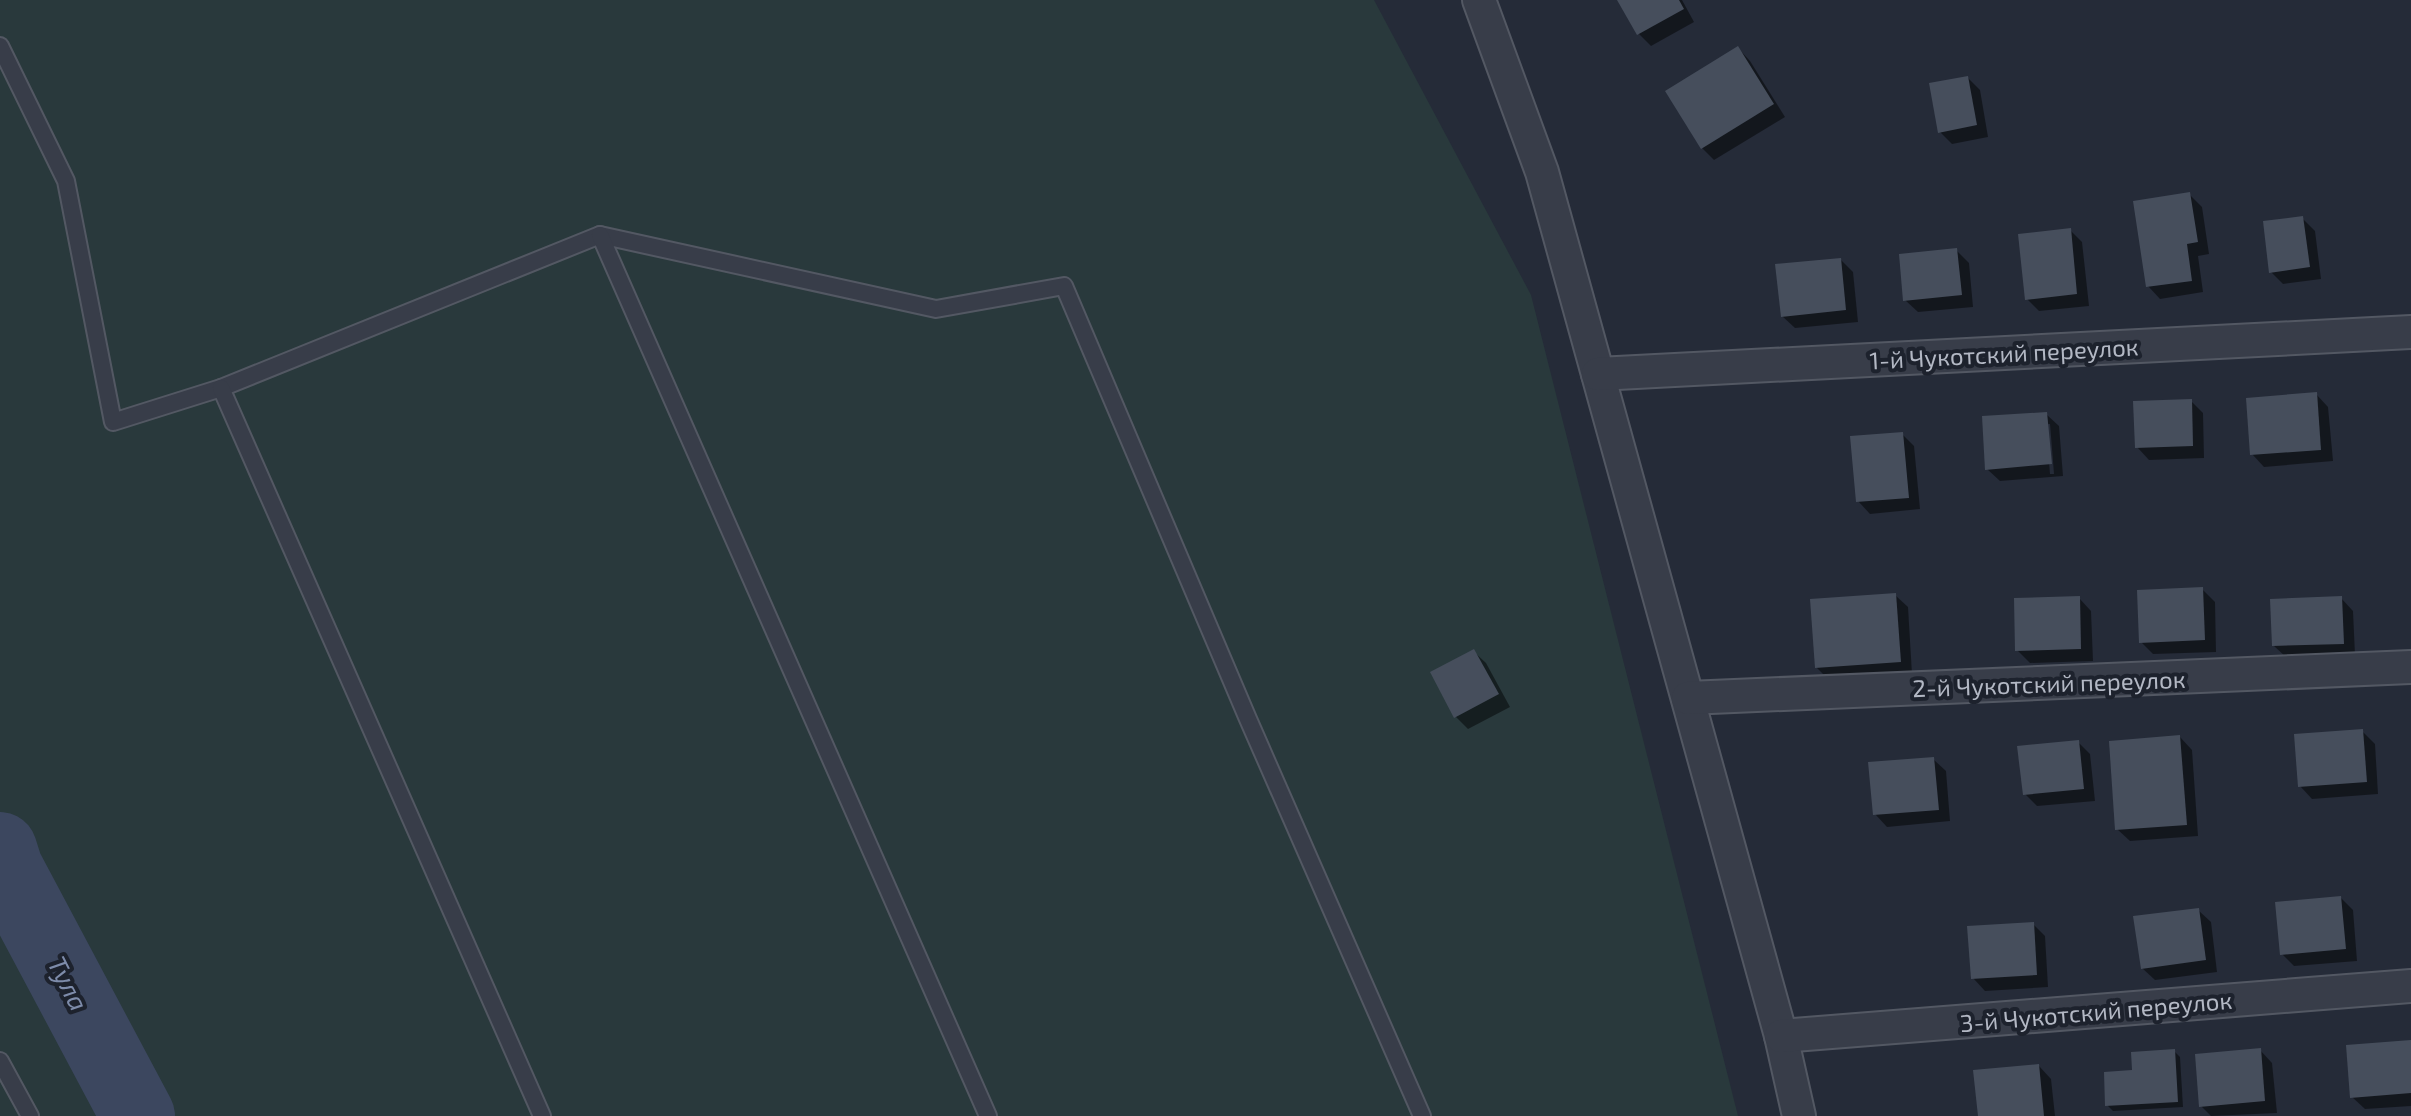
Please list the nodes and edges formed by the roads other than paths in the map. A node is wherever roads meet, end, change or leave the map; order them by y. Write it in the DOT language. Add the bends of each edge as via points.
graph roads {
  1 [pos="1479,0"];
  2 [pos="0,46"];
  3 [pos="600,235"];
  4 [pos="2411,332"];
  5 [pos="1598,374"];
  6 [pos="221,388"];
  7 [pos="2411,667"];
  8 [pos="1688,698"];
  9 [pos="2411,986"];
  10 [pos="1781,1036"];
  11 [pos="0,1061"];
  12 [pos="30,1116"];
  13 [pos="542,1116"];
  14 [pos="988,1116"];
  15 [pos="1422,1116"];
  16 [pos="1799,1116"];
  1 -- 5 [label="street" via="1542,172"];
  2 -- 6 [label="lane" via="66,181 113,422"];
  3 -- 6 [label="lane"];
  3 -- 14 [label="lane"];
  3 -- 15 [label="lane" via="936,309 1064,286"];
  4 -- 5 [label="street, 1-й Чукотский переулок"];
  5 -- 8 [label="street"];
  6 -- 13 [label="lane"];
  7 -- 8 [label="street, 2-й Чукотский переулок"];
  8 -- 10 [label="street"];
  9 -- 10 [label="street, 3-й Чукотский переулок"];
  10 -- 16 [label="street"];
  11 -- 12 [label="lane"];
}
